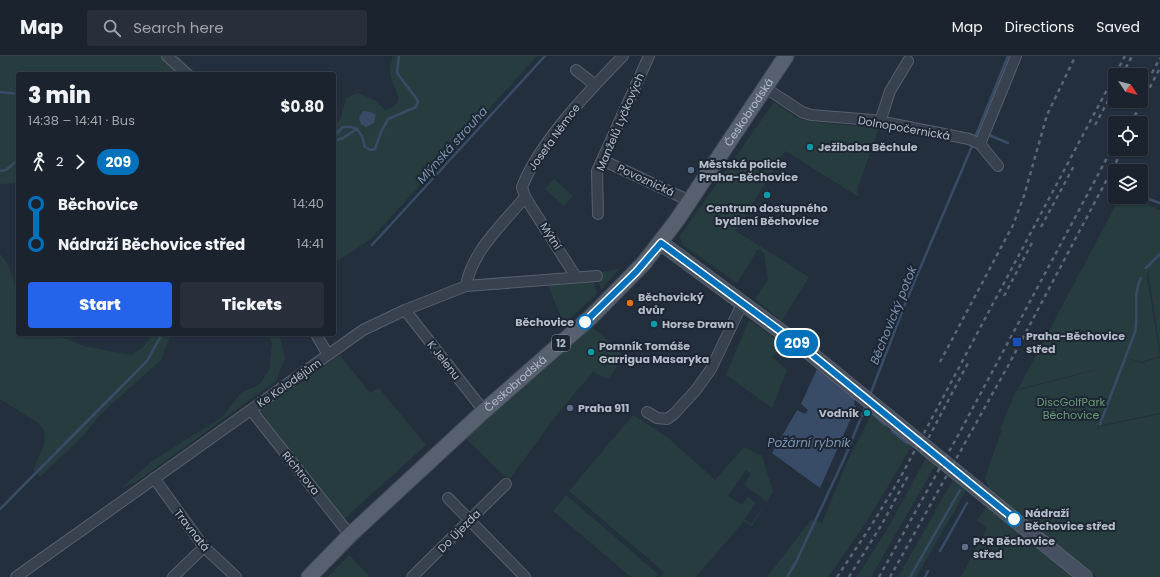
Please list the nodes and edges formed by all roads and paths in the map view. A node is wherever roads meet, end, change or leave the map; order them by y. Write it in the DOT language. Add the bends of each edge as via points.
graph roads {
  1 [pos="166,56"];
  2 [pos="622,56"];
  3 [pos="649,56"];
  4 [pos="786,56"];
  5 [pos="1016,56"];
  6 [pos="908,61"];
  7 [pos="576,70"];
  8 [pos="185,72"];
  9 [pos="595,85"];
  10 [pos="764,87"];
  11 [pos="880,122"];
  12 [pos="975,142"];
  13 [pos="602,160"];
  14 [pos="998,166"];
  15 [pos="525,197"];
  16 [pos="690,201"];
  17 [pos="598,214"];
  18 [pos="661,243"];
  19 [pos="576,276"];
  20 [pos="597,276"];
  21 [pos="466,286"];
  22 [pos="743,302"];
  23 [pos="405,310"];
  24 [pos="317,336"];
  25 [pos="328,355"];
  26 [pos="251,410"];
  27 [pos="484,411"];
  28 [pos="647,412"];
  29 [pos="154,478"];
  30 [pos="506,484"];
  31 [pos="448,498"];
  32 [pos="470,520"];
  33 [pos="350,535"];
  34 [pos="204,547"];
  35 [pos="16,577"];
  36 [pos="173,577"];
  37 [pos="236,577"];
  38 [pos="309,577"];
  39 [pos="412,577"];
  40 [pos="525,577"];
  41 [pos="1085,577"];
  1 -- 8 [label="street"];
  2 -- 9 [label="street, Josefa Němce"];
  3 -- 13 [label="street, Manželů Lyčkových"];
  4 -- 10 [label="main road, Českobrodská / 12"];
  5 -- 12 [label="street"];
  6 -- 11 [label="street" via="890,91"];
  7 -- 9 [label="street"];
  9 -- 15 [label="street, Josefa Němce" via="535,161 522,187"];
  10 -- 11 [label="street, Dolnopočernická" via="802,112 811,115"];
  10 -- 16 [label="main road, Českobrodská / 12"];
  11 -- 12 [label="street, Dolnopočernická"];
  12 -- 14 [label="street"];
  13 -- 16 [label="street, Povoznická"];
  13 -- 17 [label="street, Manželů Lyčkových" via="597,171"];
  15 -- 19 [label="street, Mýtní"];
  15 -- 21 [label="street" via="476,257 468,273"];
  16 -- 18 [label="main road, Českobrodská / 12"];
  18 -- 22 [label="street"];
  18 -- 27 [label="main road, Českobrodská / 12" via="591,317"];
  19 -- 20 [label="street, Ke Kolodějům"];
  19 -- 21 [label="street, Ke Kolodějům"];
  21 -- 23 [label="street, Ke Kolodějům"];
  22 -- 28 [label="street" via="711,368 696,390 667,419 657,418"];
  22 -- 41 [label="street" via="810,353"];
  23 -- 25 [label="street, Ke Kolodějům" via="363,330"];
  23 -- 27 [label="street, K Jelenu"];
  24 -- 25 [label="street"];
  25 -- 26 [label="street, Ke Kolodějům"];
  26 -- 29 [label="street, Ke Kolodějům"];
  26 -- 33 [label="street, Richtrova"];
  27 -- 33 [label="main road, Českobrodská / 12"];
  29 -- 34 [label="street, Travnatá"];
  29 -- 35 [label="street, Ke Kolodějům"];
  30 -- 32 [label="street, Do Újezda"];
  31 -- 32 [label="street"];
  32 -- 39 [label="street, Do Újezda"];
  32 -- 40 [label="street"];
  33 -- 38 [label="main road, Českobrodská / 12"];
  34 -- 36 [label="street"];
  34 -- 37 [label="street, Travnatá"];
}
